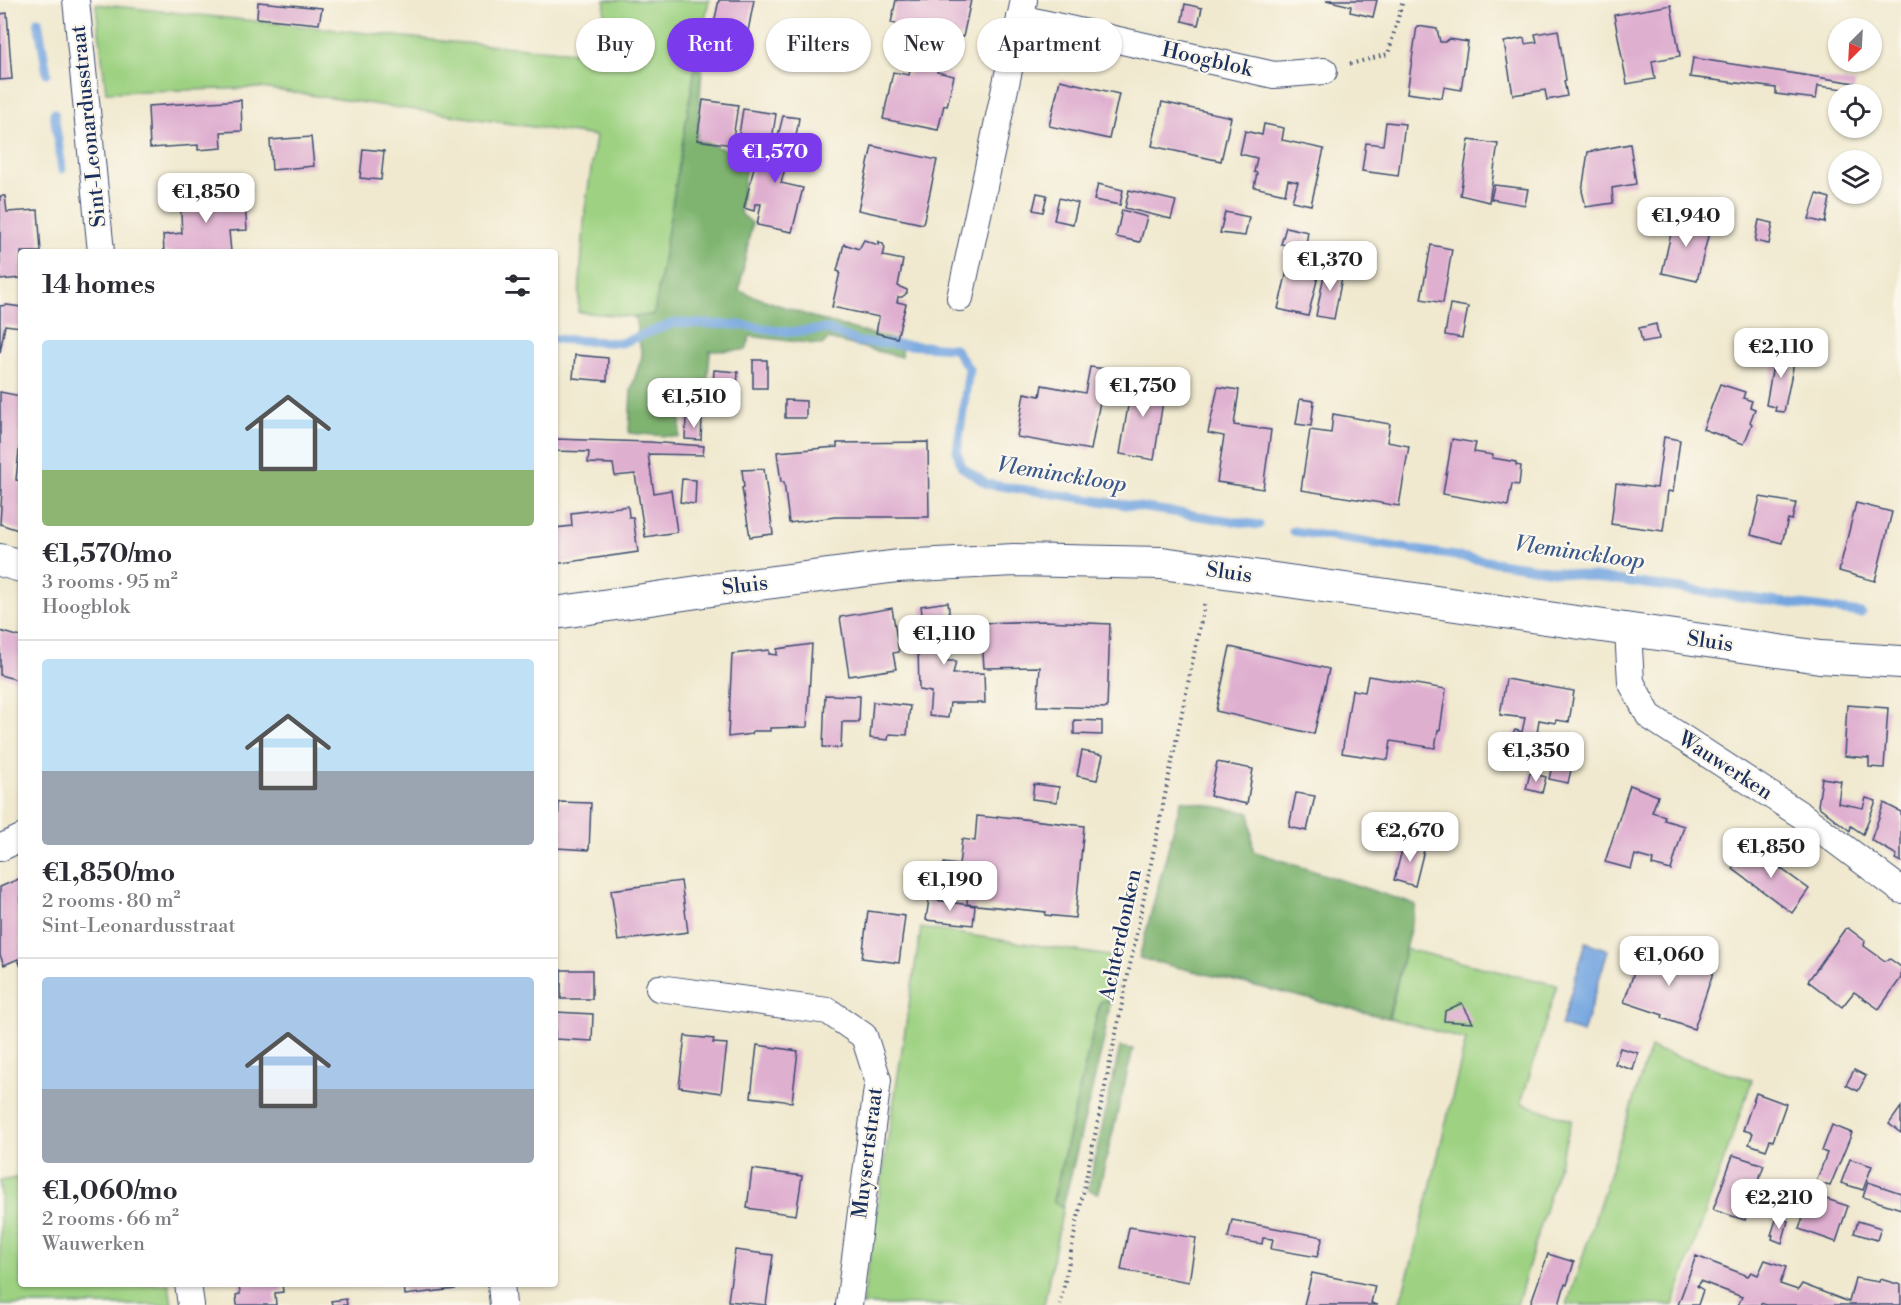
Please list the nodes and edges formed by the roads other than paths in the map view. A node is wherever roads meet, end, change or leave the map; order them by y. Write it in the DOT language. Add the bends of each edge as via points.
graph roads {
  1 [pos="76,0"];
  2 [pos="1022,9"];
  3 [pos="1324,71"];
  4 [pos="101,249"];
  5 [pos="960,298"];
  6 [pos="0,560"];
  7 [pos="18,565"];
  8 [pos="558,613"];
  9 [pos="1628,631"];
  10 [pos="1901,662"];
  11 [pos="18,839"];
  12 [pos="0,848"];
  13 [pos="1901,890"];
  14 [pos="659,988"];
  15 [pos="188,1287"];
  16 [pos="501,1287"];
  17 [pos="191,1305"];
  18 [pos="503,1305"];
  19 [pos="849,1305"];
  1 -- 4 [label="street, Sint-Leonardusstraat"];
  2 -- 3 [label="street, Hoogblok" via="1274,75"];
  2 -- 5 [label="street, Hoogblok"];
  6 -- 7 [label="street"];
  8 -- 9 [label="street, Sluis" via="898,566 1076,560 1162,563"];
  9 -- 10 [label="street, Sluis" via="1820,657"];
  9 -- 13 [label="street, Wauwerken" via="1631,682 1648,716 1801,815"];
  11 -- 12 [label="street"];
  14 -- 19 [label="street, Muysertstraat" via="828,1011 864,1036 878,1080"];
  15 -- 17 [label="street"];
  16 -- 18 [label="street"];
}
